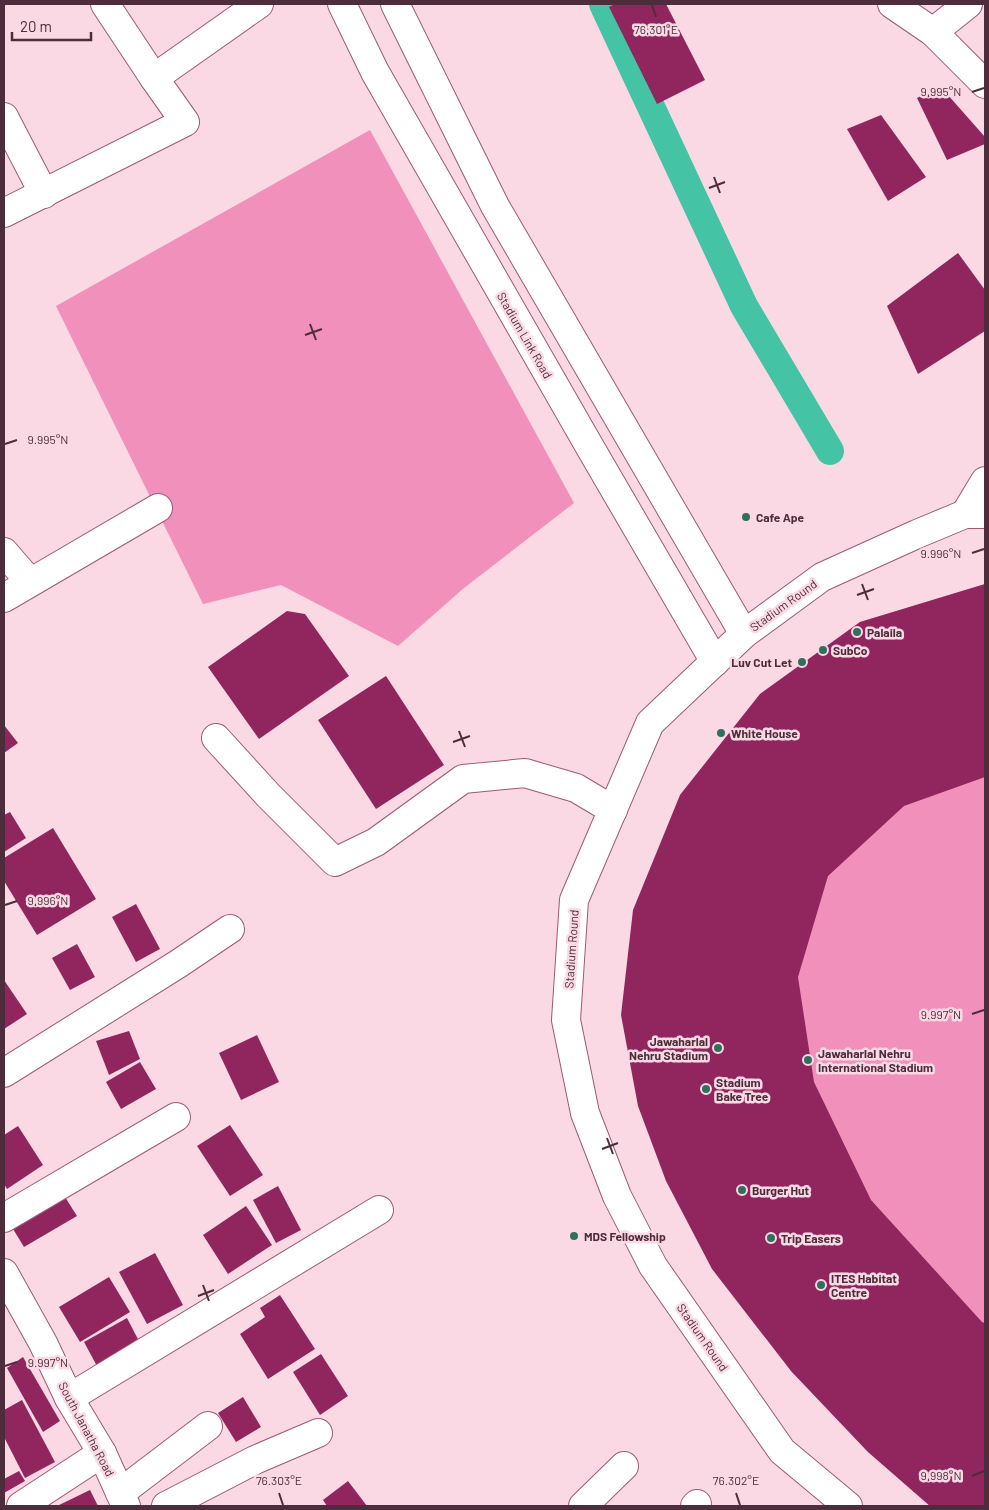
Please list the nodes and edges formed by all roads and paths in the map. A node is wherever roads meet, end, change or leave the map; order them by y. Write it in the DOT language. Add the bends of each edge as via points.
graph roads {
  1 [pos="105,4"];
  2 [pos="259,4"];
  3 [pos="342,4"];
  4 [pos="395,4"];
  5 [pos="892,4"];
  6 [pos="968,4"];
  7 [pos="933,32"];
  8 [pos="154,78"];
  9 [pos="985,84"];
  10 [pos="4,117"];
  11 [pos="44,194"];
  12 [pos="4,213"];
  13 [pos="985,481"];
  14 [pos="158,508"];
  15 [pos="975,514"];
  16 [pos="4,552"];
  17 [pos="30,582"];
  18 [pos="4,598"];
  19 [pos="744,634"];
  20 [pos="715,662"];
  21 [pos="216,738"];
  22 [pos="613,810"];
  23 [pos="230,929"];
  24 [pos="4,1073"];
  25 [pos="176,1117"];
  26 [pos="379,1210"];
  27 [pos="4,1218"];
  28 [pos="4,1274"];
  29 [pos="69,1398"];
  30 [pos="208,1426"];
  31 [pos="318,1434"];
  32 [pos="102,1453"];
  33 [pos="624,1466"];
  34 [pos="123,1499"];
  35 [pos="21,1506"];
  36 [pos="166,1506"];
  37 [pos="583,1506"];
  38 [pos="848,1506"];
  1 -- 8 [label="street"];
  2 -- 8 [label="street"];
  3 -- 20 [label="street, Stadium Link Road" via="375,72"];
  4 -- 19 [label="street" via="495,206"];
  5 -- 7 [label="street"];
  6 -- 7 [label="street"];
  7 -- 9 [label="street"];
  8 -- 11 [label="street" via="185,122"];
  10 -- 11 [label="street"];
  11 -- 12 [label="street"];
  13 -- 15 [label="street"];
  14 -- 17 [label="street"];
  15 -- 19 [label="street, Stadium Round" via="917,534 822,577"];
  16 -- 17 [label="street"];
  17 -- 18 [label="street"];
  19 -- 20 [label="street, Stadium Round"];
  20 -- 22 [label="street, Stadium Round" via="650,723"];
  21 -- 22 [label="street" via="335,862 376,842 464,779 525,773 576,788"];
  22 -- 38 [label="street, Stadium Round" via="574,900 566,1020 585,1113 617,1196 653,1266 782,1451"];
  23 -- 24 [label="street"];
  25 -- 27 [label="street"];
  26 -- 29 [label="street"];
  28 -- 29 [label="street, South Janatha Road" via="43,1343"];
  29 -- 32 [label="street, South Janatha Road"];
  30 -- 34 [label="street"];
  31 -- 36 [label="street" via="256,1460"];
  32 -- 34 [label="street, South Janatha Road"];
  32 -- 35 [label="street"];
  33 -- 37 [label="street"];
}
